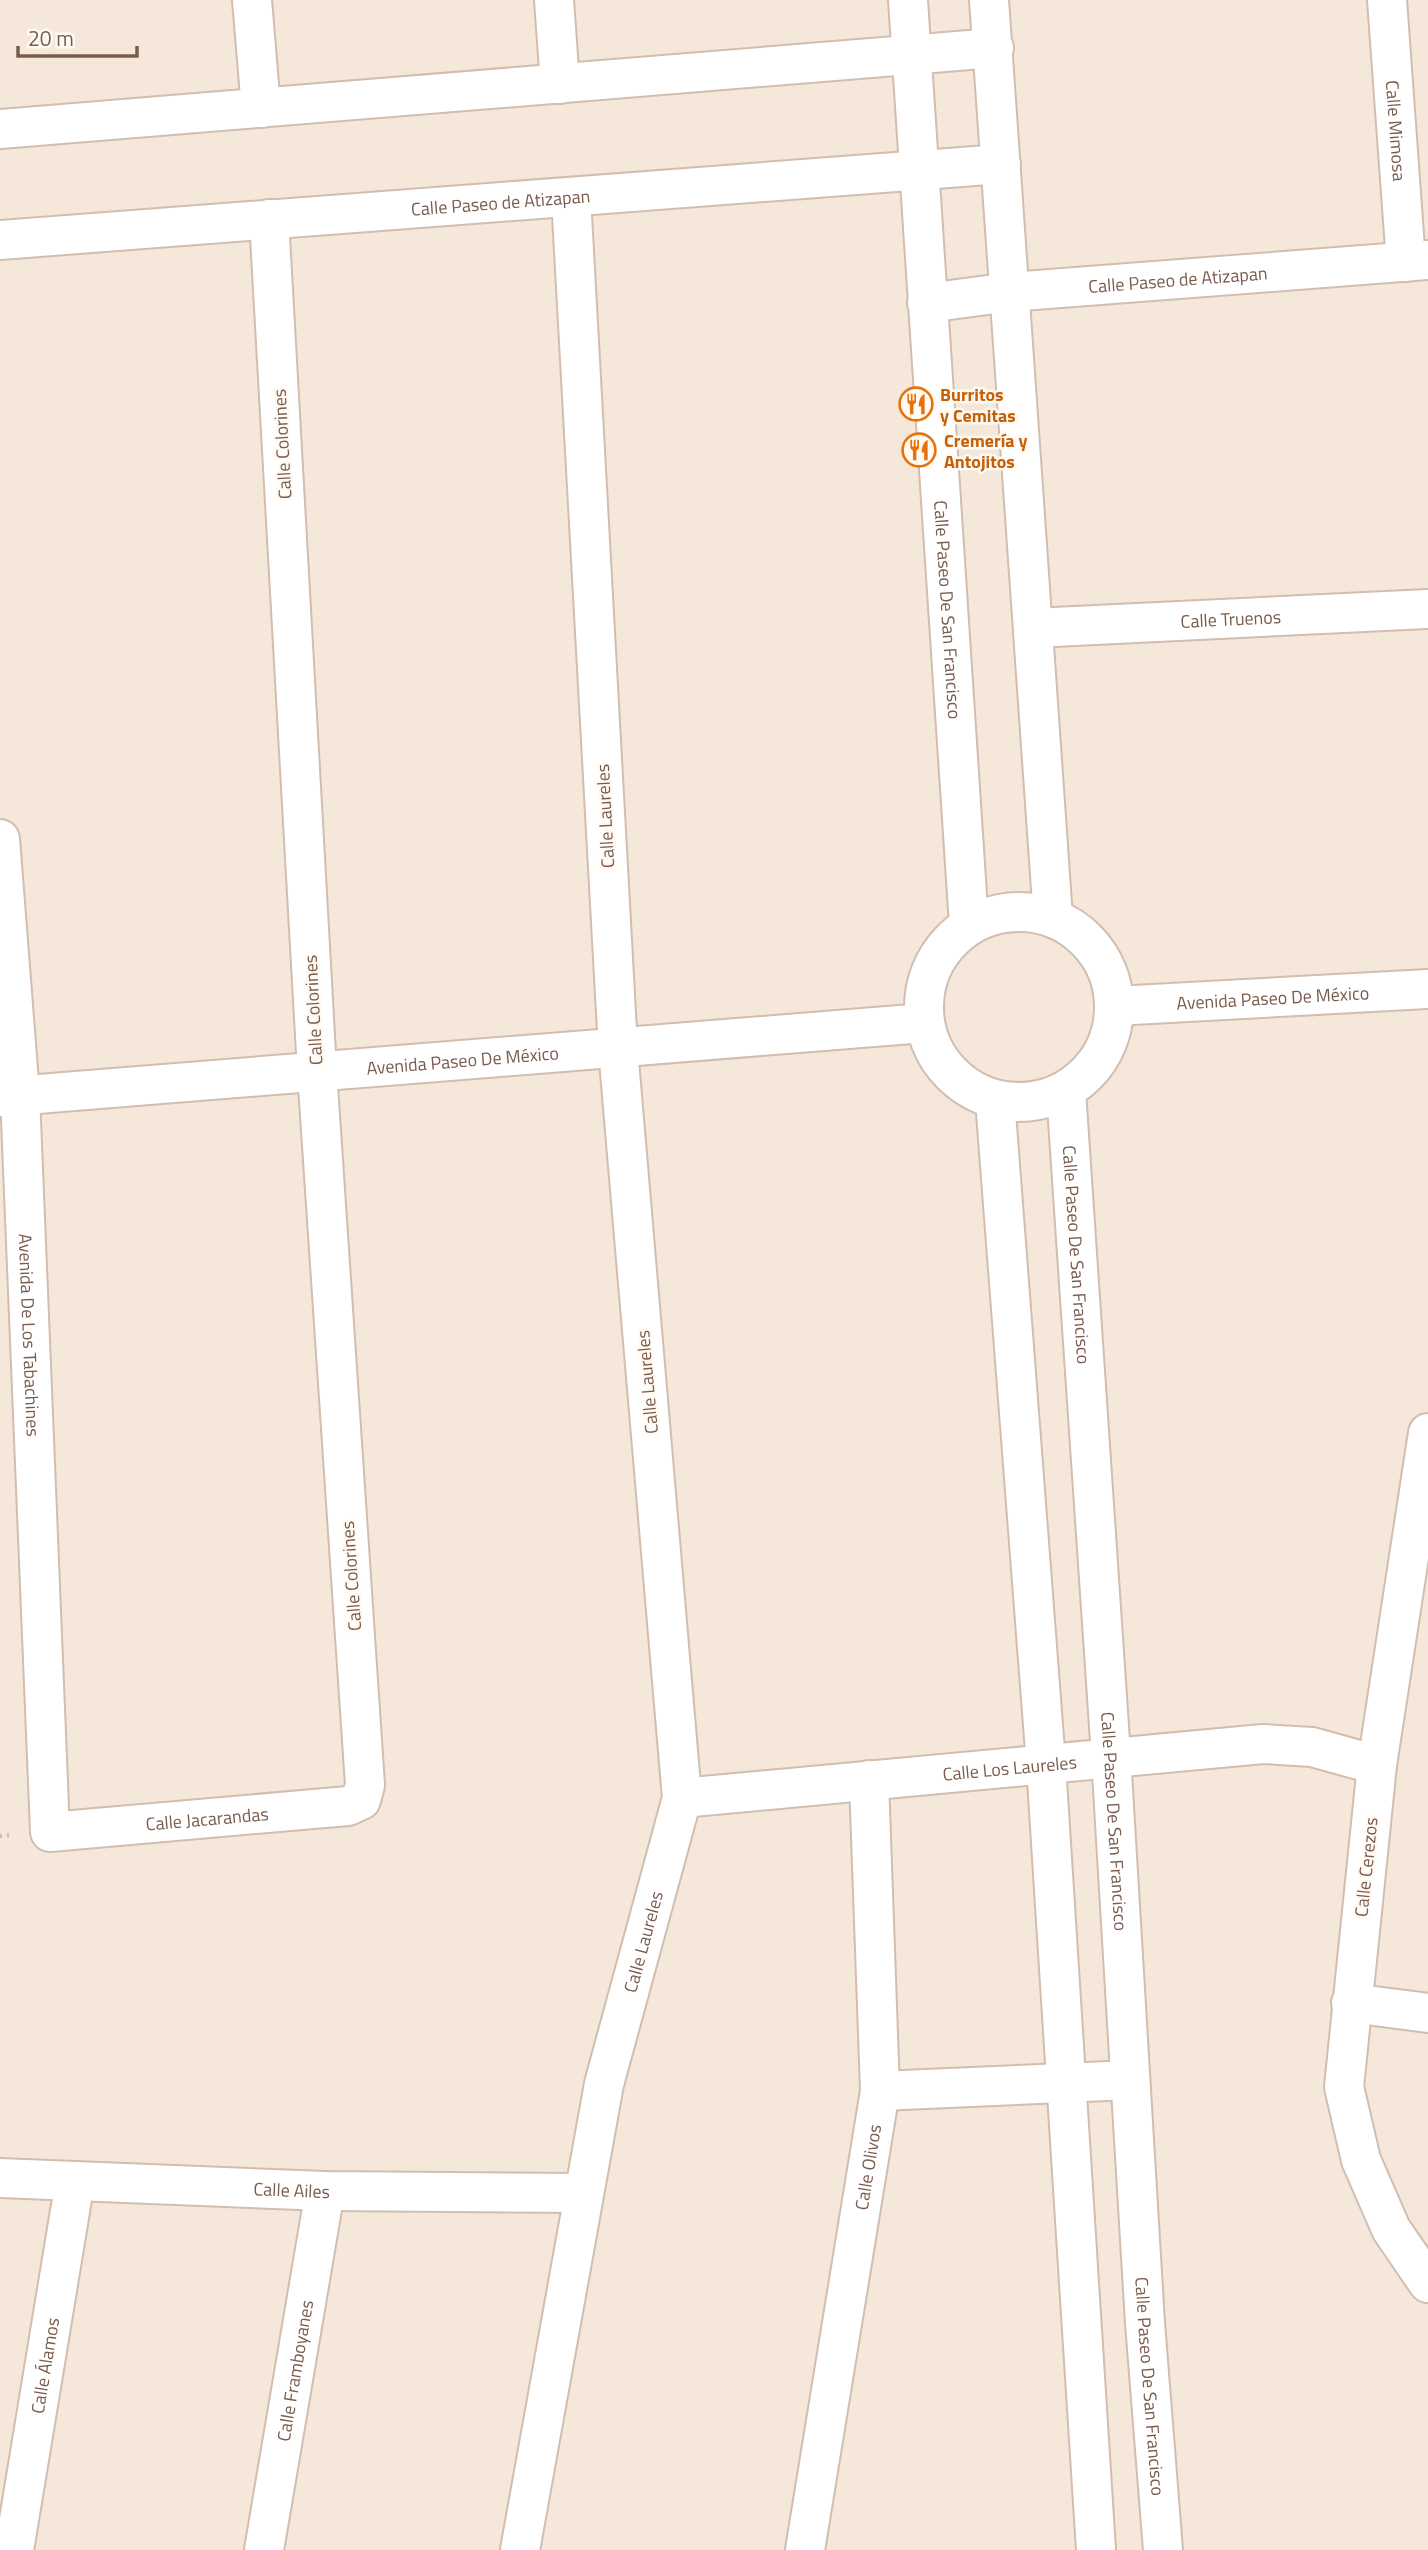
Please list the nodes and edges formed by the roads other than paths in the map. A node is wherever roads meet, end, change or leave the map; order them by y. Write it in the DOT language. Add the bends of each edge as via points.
graph roads {
  1 [pos="252,0"];
  2 [pos="554,0"];
  3 [pos="908,0"];
  4 [pos="989,0"];
  5 [pos="1387,0"];
  6 [pos="994,48"];
  7 [pos="912,55"];
  8 [pos="560,84"];
  9 [pos="261,108"];
  10 [pos="0,129"];
  11 [pos="1002,164"];
  12 [pos="920,170"];
  13 [pos="571,197"];
  14 [pos="269,219"];
  15 [pos="0,240"];
  16 [pos="1417,261"];
  17 [pos="1010,292"];
  18 [pos="927,303"];
  19 [pos="1428,608"];
  20 [pos="1033,628"];
  21 [pos="0,839"];
  22 [pos="1053,918"];
  23 [pos="969,925"];
  24 [pos="1428,989"];
  25 [pos="1115,1006"];
  26 [pos="924,1023"];
  27 [pos="618,1049"];
  28 [pos="317,1071"];
  29 [pos="1066,1091"];
  30 [pos="10,1096"];
  31 [pos="995,1100"];
  32 [pos="1428,1433"];
  33 [pos="1111,1756"];
  34 [pos="1045,1764"];
  35 [pos="1377,1765"];
  36 [pos="869,1780"];
  37 [pos="682,1798"];
  38 [pos="361,1800"];
  39 [pos="50,1832"];
  40 [pos="1351,2003"];
  41 [pos="1428,2012"];
  42 [pos="1130,2080"];
  43 [pos="1066,2083"];
  44 [pos="880,2091"];
  45 [pos="0,2178"];
  46 [pos="75,2181"];
  47 [pos="325,2191"];
  48 [pos="583,2193"];
  49 [pos="1428,2283"];
  50 [pos="14,2550"];
  51 [pos="264,2550"];
  52 [pos="520,2550"];
  53 [pos="805,2550"];
  54 [pos="1096,2550"];
  55 [pos="1163,2550"];
  1 -- 9 [label="street"];
  2 -- 8 [label="street"];
  3 -- 7 [label="street, Calle Paseo De San Francisco"];
  4 -- 6 [label="street"];
  5 -- 16 [label="street, Calle Mimosa"];
  6 -- 7 [label="street"];
  6 -- 11 [label="street"];
  7 -- 8 [label="street"];
  7 -- 12 [label="street, Calle Paseo De San Francisco"];
  8 -- 9 [label="street"];
  9 -- 10 [label="street"];
  11 -- 12 [label="street, Calle Paseo de Atizapan"];
  11 -- 17 [label="street"];
  12 -- 13 [label="street, Calle Paseo de Atizapan"];
  12 -- 18 [label="street, Calle Paseo De San Francisco"];
  13 -- 14 [label="street, Calle Paseo de Atizapan"];
  13 -- 27 [label="street, Calle Laureles"];
  14 -- 15 [label="street, Calle Paseo de Atizapan"];
  14 -- 28 [label="street, Calle Colorines"];
  16 -- 17 [label="street, Calle Paseo de Atizapan"];
  17 -- 18 [label="street, Calle Paseo de Atizapan"];
  17 -- 20 [label="street"];
  18 -- 23 [label="street, Calle Paseo De San Francisco"];
  19 -- 20 [label="street, Calle Truenos"];
  20 -- 22 [label="street"];
  21 -- 30 [label="street, Avenida De Los Tabachines"];
  22 -- 23 [label="street" via="1025,911 996,914"];
  22 -- 25 [label="street" via="1085,938 1106,969"];
  23 -- 26 [label="street" via="941,950 925,985"];
  24 -- 25 [label="street, Avenida Paseo De México"];
  25 -- 29 [label="street" via="1110,1039 1092,1069"];
  26 -- 27 [label="street, Avenida Paseo De México"];
  26 -- 31 [label="street" via="937,1057 962,1084"];
  27 -- 28 [label="street, Avenida Paseo De México"];
  27 -- 37 [label="street, Calle Laureles"];
  28 -- 30 [label="street, Avenida Paseo De México"];
  28 -- 38 [label="street, Calle Colorines" via="365,1785"];
  29 -- 31 [label="street" via="1032,1102"];
  29 -- 33 [label="street, Calle Paseo De San Francisco"];
  30 -- 39 [label="street, Avenida De Los Tabachines"];
  31 -- 34 [label="street"];
  32 -- 35 [label="street, Calle Cerezos"];
  33 -- 34 [label="street, Calle Los Laureles"];
  33 -- 35 [label="street, Calle Los Laureles" via="1263,1744 1312,1747"];
  33 -- 42 [label="street, Calle Paseo De San Francisco"];
  34 -- 36 [label="street, Calle Los Laureles"];
  34 -- 43 [label="street"];
  35 -- 40 [label="street, Calle Cerezos"];
  36 -- 37 [label="street, Calle Los Laureles"];
  36 -- 44 [label="street, Calle Olivos"];
  37 -- 48 [label="street, Calle Laureles" via="604,2084"];
  38 -- 39 [label="street, Calle Jacarandas" via="348,1806"];
  40 -- 41 [label="street"];
  40 -- 49 [label="street, Calle Cerezos" via="1344,2087 1360,2160 1391,2229"];
  42 -- 43 [label="street"];
  42 -- 55 [label="street, Calle Paseo De San Francisco"];
  43 -- 44 [label="street"];
  43 -- 54 [label="street"];
  44 -- 53 [label="street, Calle Olivos"];
  45 -- 46 [label="street, Calle Ailes"];
  46 -- 47 [label="street, Calle Ailes"];
  46 -- 50 [label="street, Calle Álamos"];
  47 -- 48 [label="street, Calle Ailes"];
  47 -- 51 [label="street, Calle Framboyanes"];
  48 -- 52 [label="street, Calle Laureles"];
}
